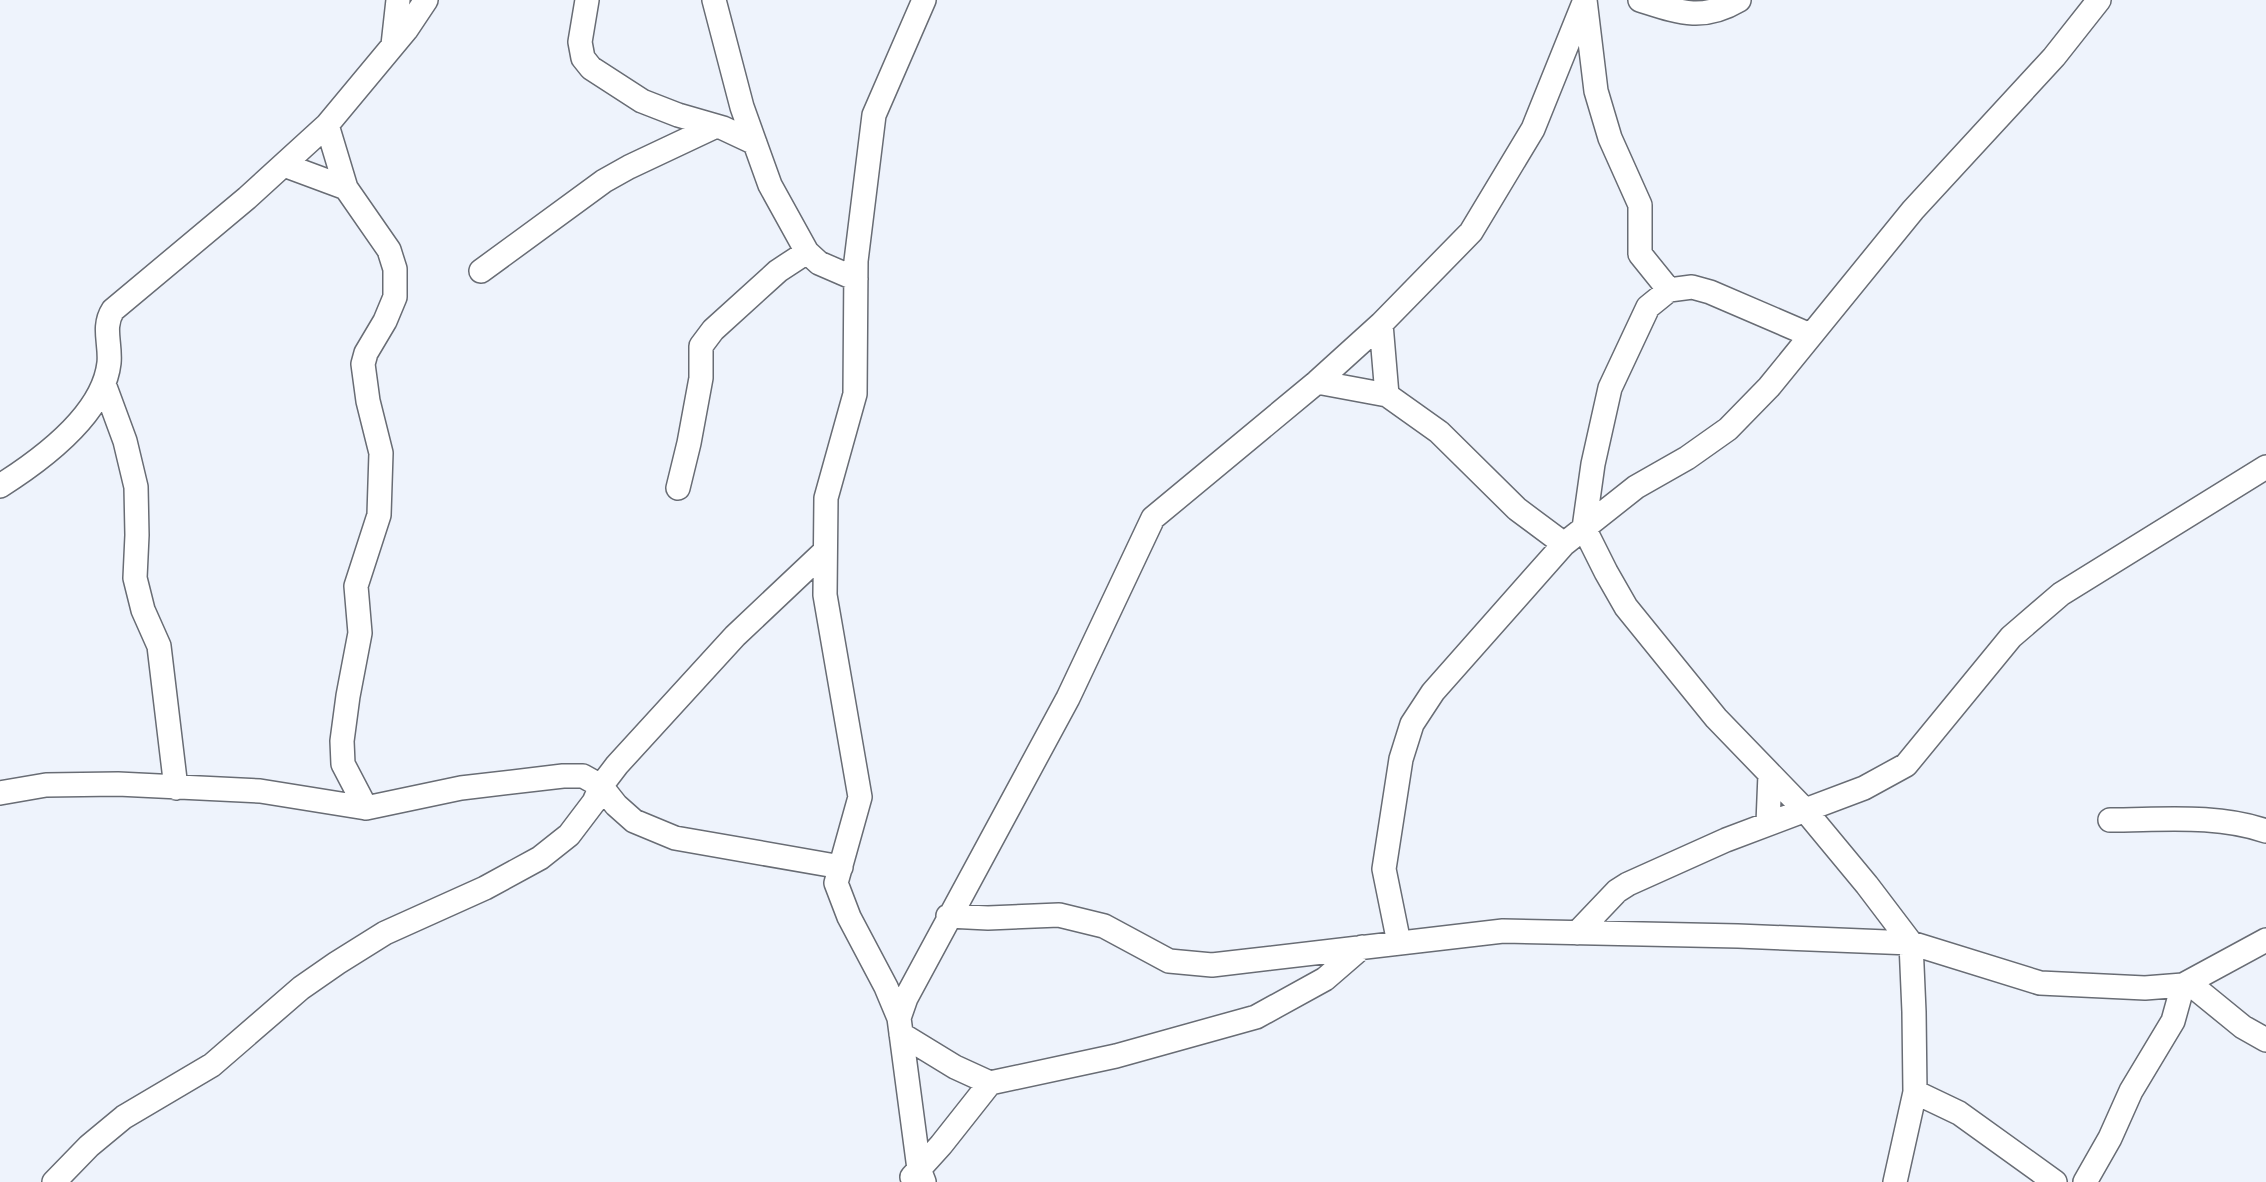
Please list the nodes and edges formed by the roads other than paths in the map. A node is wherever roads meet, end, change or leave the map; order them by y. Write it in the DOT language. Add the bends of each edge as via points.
graph roads {
  1 [pos="398,0"];
  2 [pos="426,0"];
  3 [pos="587,0"];
  4 [pos="714,0"];
  5 [pos="924,0"];
  6 [pos="1640,0"];
  7 [pos="1739,0"];
  8 [pos="2098,0"];
  9 [pos="393,46"];
  10 [pos="742,107"];
  11 [pos="327,125"];
  12 [pos="719,127"];
  13 [pos="755,143"];
  14 [pos="284,165"];
  15 [pos="346,188"];
  16 [pos="807,252"];
  17 [pos="481,271"];
  18 [pos="856,279"];
  19 [pos="1669,290"];
  20 [pos="1381,324"];
  21 [pos="1810,335"];
  22 [pos="1317,382"];
  23 [pos="104,384"];
  24 [pos="1387,395"];
  25 [pos="2266,467"];
  26 [pos="0,485"];
  27 [pos="678,488"];
  28 [pos="1584,528"];
  29 [pos="1564,544"];
  30 [pos="825,551"];
  31 [pos="1770,774"];
  32 [pos="601,786"];
  33 [pos="176,788"];
  34 [pos="0,793"];
  35 [pos="366,808"];
  36 [pos="1804,809"];
  37 [pos="2110,820"];
  38 [pos="1768,823"];
  39 [pos="2266,831"];
  40 [pos="841,867"];
  41 [pos="948,916"];
  42 [pos="1577,933"];
  43 [pos="2266,940"];
  44 [pos="1399,943"];
  45 [pos="1911,943"];
  46 [pos="1362,947"];
  47 [pos="2186,984"];
  48 [pos="900,1026"];
  49 [pos="2266,1040"];
  50 [pos="990,1083"];
  51 [pos="1915,1092"];
  52 [pos="917,1178"];
  53 [pos="54,1182"];
  54 [pos="1895,1182"];
  55 [pos="2055,1182"];
  56 [pos="2085,1182"];
  1 -- 9 [label="street"];
  2 -- 9 [label="street"];
  3 -- 12 [label="street" via="580,42 591,68 642,101"];
  4 -- 10 [label="street"];
  5 -- 18 [label="street" via="874,115"];
  6 -- 7 [label="street" via="1681,13 1713,13"];
  8 -- 21 [label="street" via="2054,57 1913,210"];
  9 -- 11 [label="street"];
  10 -- 12 [label="street"];
  10 -- 13 [label="street"];
  11 -- 14 [label="street"];
  11 -- 15 [label="street"];
  12 -- 13 [label="street"];
  12 -- 17 [label="street" via="604,181"];
  13 -- 16 [label="street" via="769,185"];
  14 -- 15 [label="street"];
  14 -- 23 [label="street" via="113,310 107,319 109,362"];
  15 -- 35 [label="street" via="389,250 395,269 395,297 363,364 381,453 379,515 356,586 360,633 342,741 343,764"];
  16 -- 18 [label="street" via="819,263"];
  16 -- 27 [label="street" via="778,271 701,346 701,378"];
  18 -- 30 [label="street" via="855,394 826,498"];
  19 -- 20 [label="street" via="1640,254 1640,205 1610,138 1596,92 1585,0 1533,129 1471,232"];
  19 -- 21 [label="street" via="1692,287 1710,292"];
  19 -- 28 [label="street" via="1648,307 1610,388"];
  20 -- 22 [label="street"];
  20 -- 24 [label="street"];
  21 -- 28 [label="street" via="1728,429 1636,487"];
  22 -- 24 [label="street"];
  22 -- 41 [label="street" via="1153,518 1068,698"];
  23 -- 26 [label="street" via="69,433"];
  23 -- 33 [label="street" via="136,487 135,578 159,646"];
  24 -- 29 [label="street" via="1439,432 1517,509"];
  25 -- 36 [label="street" via="2061,594 2011,637 1906,765 1864,788"];
  28 -- 29 [label="street"];
  28 -- 31 [label="street" via="1626,607 1716,718"];
  29 -- 44 [label="street" via="1433,692 1412,723 1401,759 1384,869"];
  30 -- 32 [label="street" via="735,636"];
  30 -- 40 [label="street" via="825,595 860,797"];
  31 -- 36 [label="street"];
  31 -- 38 [label="street"];
  32 -- 35 [label="street" via="583,776 563,776 461,788"];
  32 -- 40 [label="street" via="634,821 676,838"];
  32 -- 53 [label="street" via="569,835 540,858 385,933 337,963 212,1065 124,1117"];
  33 -- 34 [label="street" via="70,784"];
  33 -- 35 [label="street" via="260,791"];
  36 -- 38 [label="street"];
  36 -- 45 [label="street"];
  37 -- 39 [label="street" via="2202,819"];
  38 -- 42 [label="street" via="1628,884"];
  40 -- 48 [label="street" via="836,883"];
  41 -- 46 [label="street" via="1059,915 1104,926 1169,961 1212,965"];
  41 -- 48 [label="street" via="906,998"];
  42 -- 44 [label="street" via="1503,931"];
  42 -- 45 [label="street"];
  43 -- 47 [label="street"];
  44 -- 46 [label="street"];
  45 -- 47 [label="street" via="2040,983 2145,988"];
  45 -- 51 [label="street"];
  46 -- 50 [label="street" via="1325,979 1256,1017 1116,1056"];
  47 -- 49 [label="street"];
  47 -- 56 [label="street" via="2173,1021"];
  48 -- 50 [label="street" via="955,1067"];
  48 -- 52 [label="street"];
  50 -- 52 [label="street"];
  51 -- 54 [label="street"];
  51 -- 55 [label="street" via="1959,1113"];
}
